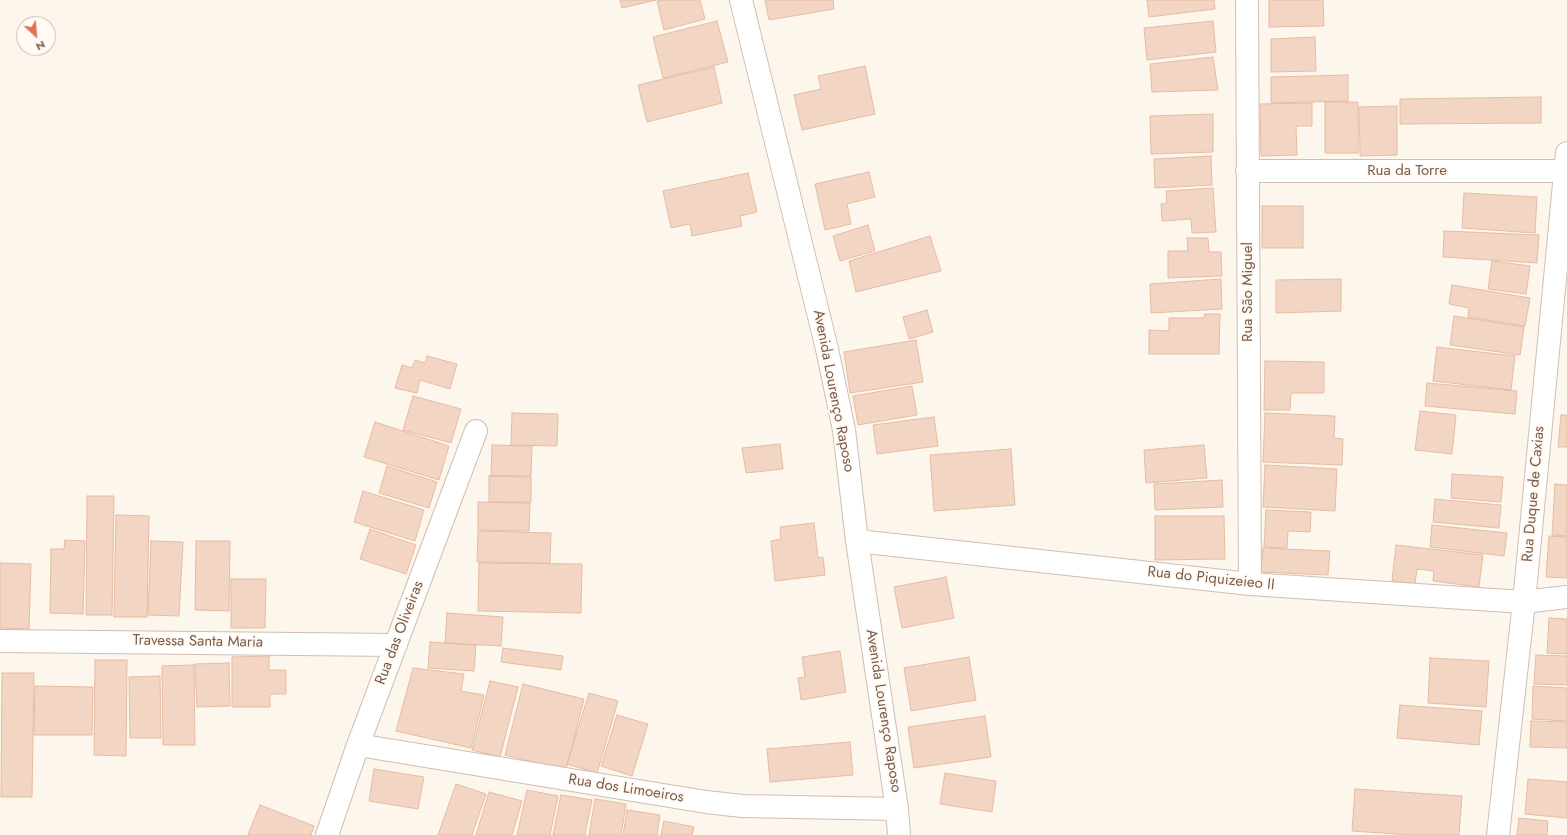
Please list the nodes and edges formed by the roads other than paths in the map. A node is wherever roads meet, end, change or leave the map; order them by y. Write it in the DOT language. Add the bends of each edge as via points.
graph roads {
  1 [pos="741,0"];
  2 [pos="1247,0"];
  3 [pos="1566,165"];
  4 [pos="1247,171"];
  5 [pos="476,431"];
  6 [pos="857,541"];
  7 [pos="1250,584"];
  8 [pos="1567,597"];
  9 [pos="1524,602"];
  10 [pos="0,641"];
  11 [pos="396,645"];
  12 [pos="358,744"];
  13 [pos="897,809"];
  14 [pos="327,835"];
  15 [pos="899,835"];
  16 [pos="1498,835"];
  1 -- 6 [label="street, Avenida Lourenço Raposo" via="837,395 850,470"];
  2 -- 4 [label="street, Rua São Miguel"];
  3 -- 4 [label="street, Rua da Torre"];
  3 -- 9 [label="street, Rua Duque de Caxias"];
  4 -- 7 [label="street, Rua São Miguel"];
  5 -- 11 [label="street, Rua das Oliveiras"];
  6 -- 7 [label="street, Rua do Piquizeieo II"];
  6 -- 13 [label="street, Avenida Lourenço Raposo"];
  7 -- 9 [label="street, Rua do Piquizeieo II"];
  8 -- 9 [label="street, Rua do Piquizeieo II"];
  9 -- 16 [label="street, Rua Duque de Caxias"];
  10 -- 11 [label="street, Travessa Santa Maria"];
  11 -- 12 [label="street, Rua das Oliveiras"];
  12 -- 13 [label="street, Rua dos Limoeiros" via="650,794 734,805"];
  12 -- 14 [label="street, Rua das Oliveiras"];
  13 -- 15 [label="street, Avenida Lourenço Raposo"];
}
